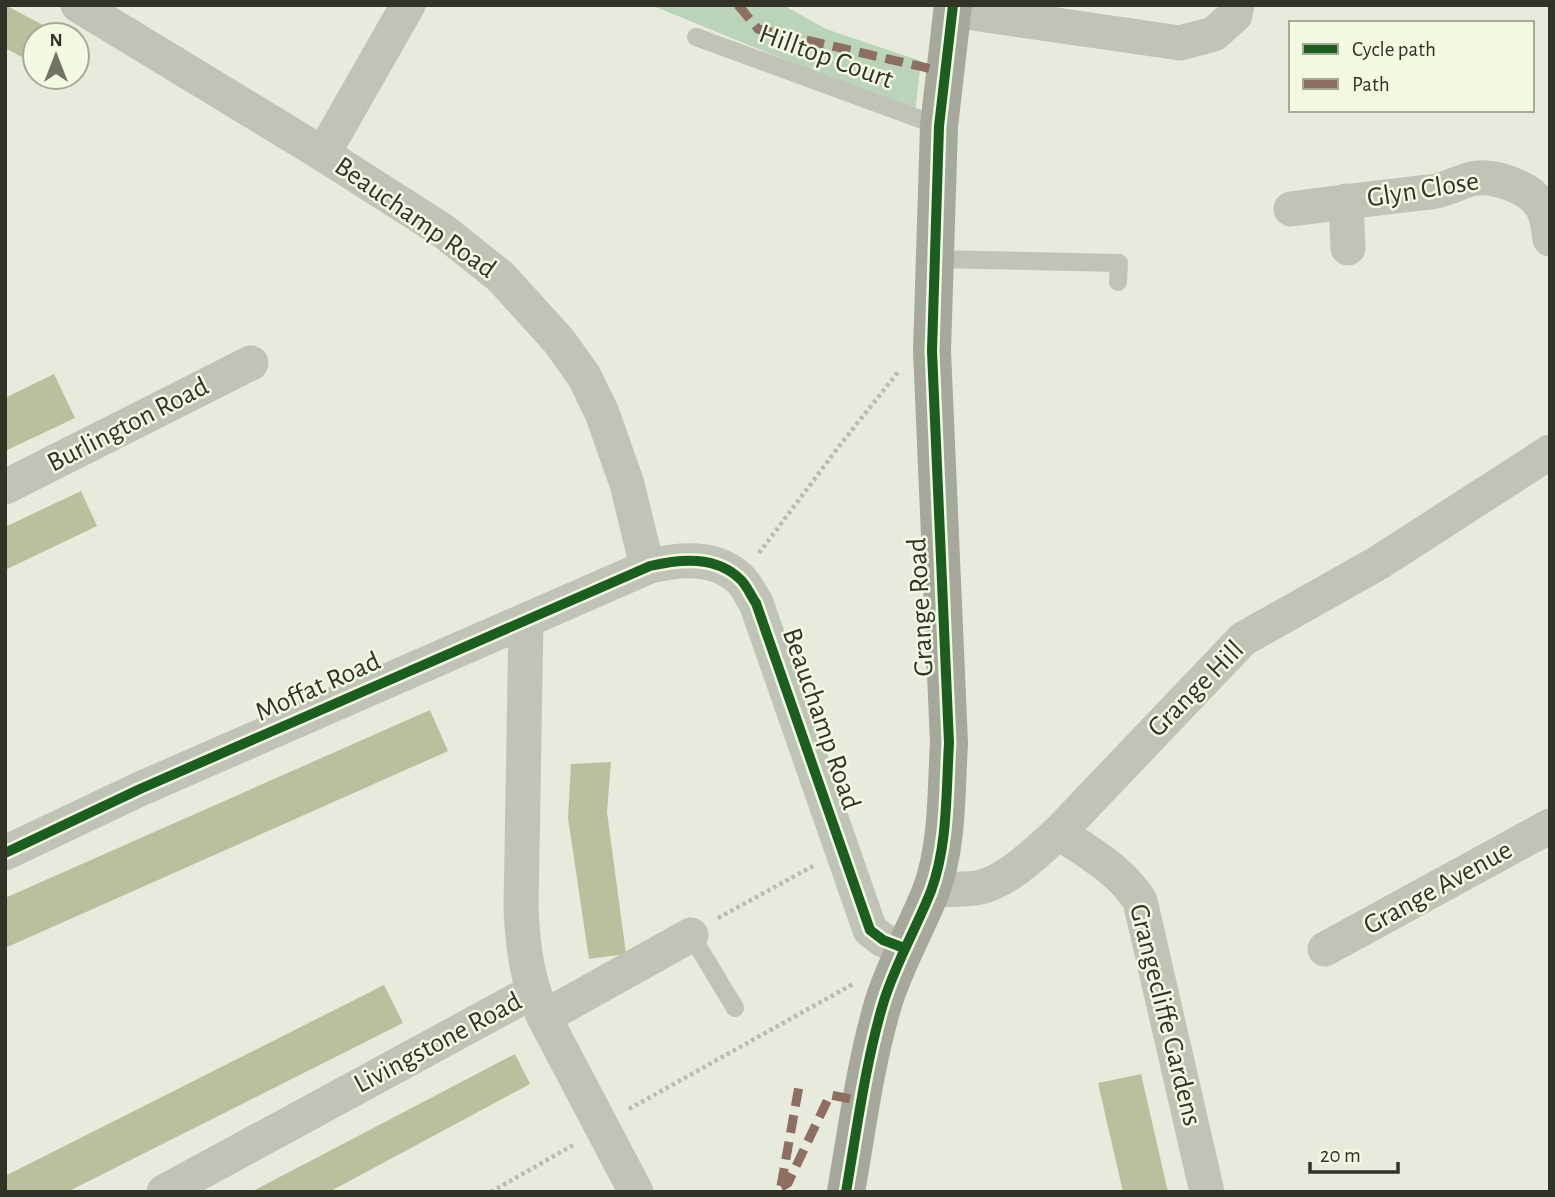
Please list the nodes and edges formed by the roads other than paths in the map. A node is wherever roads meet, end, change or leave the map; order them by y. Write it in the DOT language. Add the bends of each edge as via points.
graph roads {
  1 [pos="78,5"];
  2 [pos="408,5"];
  3 [pos="1237,5"];
  4 [pos="952,8"];
  5 [pos="696,37"];
  6 [pos="939,126"];
  7 [pos="323,154"];
  8 [pos="1346,201"];
  9 [pos="1291,209"];
  10 [pos="1548,222"];
  11 [pos="1348,248"];
  12 [pos="935,259"];
  13 [pos="1118,282"];
  14 [pos="251,363"];
  15 [pos="1550,452"];
  16 [pos="5,487"];
  17 [pos="650,566"];
  18 [pos="526,620"];
  19 [pos="1550,826"];
  20 [pos="1059,832"];
  21 [pos="7,849"];
  22 [pos="931,890"];
  23 [pos="691,935"];
  24 [pos="904,948"];
  25 [pos="1325,949"];
  26 [pos="538,1005"];
  27 [pos="736,1008"];
  28 [pos="164,1192"];
  29 [pos="636,1192"];
  30 [pos="846,1192"];
  31 [pos="1207,1192"];
  1 -- 7 [label="street, Beauchamp Road"];
  2 -- 7 [label="street"];
  3 -- 4 [label="street" via="1235,15 1214,33 1180,43"];
  4 -- 6 [label="main road, Grange Road"];
  5 -- 6 [label="lane, Hilltop Court"];
  6 -- 12 [label="main road, Grange Road"];
  7 -- 17 [label="street, Beauchamp Road" via="472,252 559,341 602,412"];
  8 -- 9 [label="street, Glyn Close"];
  8 -- 10 [label="street, Glyn Close" via="1433,192 1474,178 1497,180 1541,204"];
  8 -- 11 [label="street, Glyn Close"];
  12 -- 13 [label="lane" via="1119,263"];
  12 -- 22 [label="main road, Grange Road" via="932,364 949,743 946,809"];
  14 -- 16 [label="street, Burlington Road"];
  15 -- 20 [label="street, Grange Hill" via="1378,563 1243,639"];
  17 -- 18 [label="street, Moffat Road"];
  17 -- 24 [label="street, Beauchamp Road" via="694,560 741,580 756,603 870,930"];
  18 -- 21 [label="street, Moffat Road"];
  18 -- 26 [label="street, Livingstone Road" via="522,920 524,952"];
  19 -- 25 [label="street, Grange Avenue"];
  20 -- 22 [label="street, Grange Hill" via="998,880 976,888"];
  20 -- 31 [label="street, Grangecliffe Gardens" via="1115,871 1140,901"];
  22 -- 24 [label="main road, Grange Road"];
  23 -- 26 [label="street"];
  23 -- 27 [label="lane"];
  24 -- 30 [label="main road, Grange Road" via="876,1030"];
  26 -- 28 [label="street, Livingstone Road"];
  26 -- 29 [label="street"];
}
